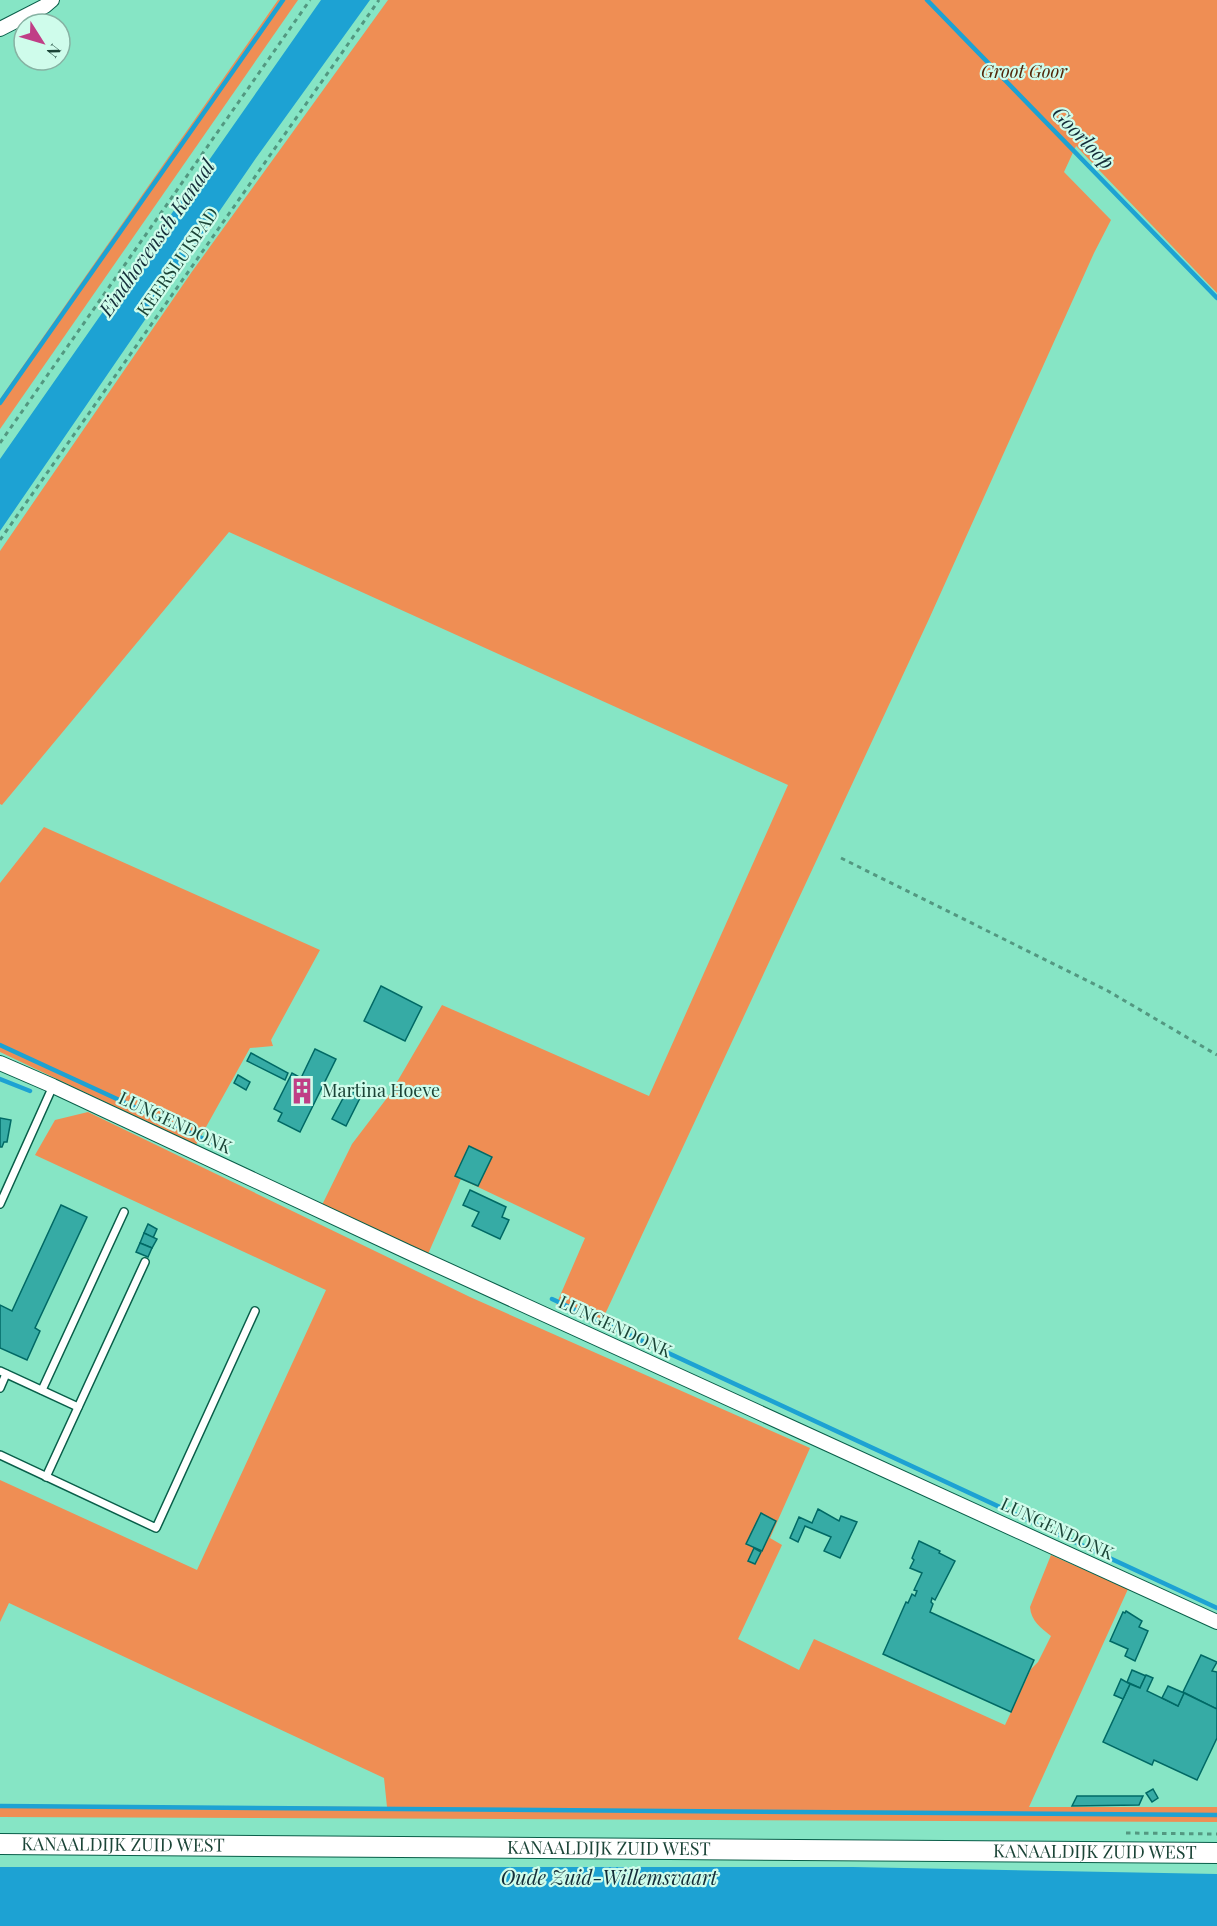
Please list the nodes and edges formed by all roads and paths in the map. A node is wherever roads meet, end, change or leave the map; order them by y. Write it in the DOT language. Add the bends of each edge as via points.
graph roads {
  1 [pos="52,0"];
  2 [pos="310,0"];
  3 [pos="379,0"];
  4 [pos="0,29"];
  5 [pos="0,443"];
  6 [pos="0,540"];
  7 [pos="841,858"];
  8 [pos="1217,1055"];
  9 [pos="0,1063"];
  10 [pos="53,1086"];
  11 [pos="0,1204"];
  12 [pos="124,1212"];
  13 [pos="145,1262"];
  14 [pos="255,1311"];
  15 [pos="3,1373"];
  16 [pos="0,1388"];
  17 [pos="42,1390"];
  18 [pos="78,1407"];
  19 [pos="0,1455"];
  20 [pos="46,1477"];
  21 [pos="1217,1622"];
  22 [pos="0,1844"];
  23 [pos="1217,1853"];
  1 -- 4 [label="street"];
  2 -- 5 [label="path"];
  3 -- 6 [label="path, KEERSLUISPAD"];
  7 -- 8 [label="path" via="1107,991"];
  9 -- 10 [label="street, LUNGENDONK"];
  10 -- 11 [label="lane"];
  10 -- 21 [label="street, LUNGENDONK"];
  12 -- 17 [label="lane"];
  13 -- 18 [label="lane"];
  14 -- 20 [label="lane" via="156,1528"];
  15 -- 16 [label="lane"];
  15 -- 17 [label="lane"];
  17 -- 18 [label="lane"];
  18 -- 20 [label="lane"];
  19 -- 20 [label="lane"];
  22 -- 23 [label="main road, KANAALDIJK ZUID WEST"];
}
